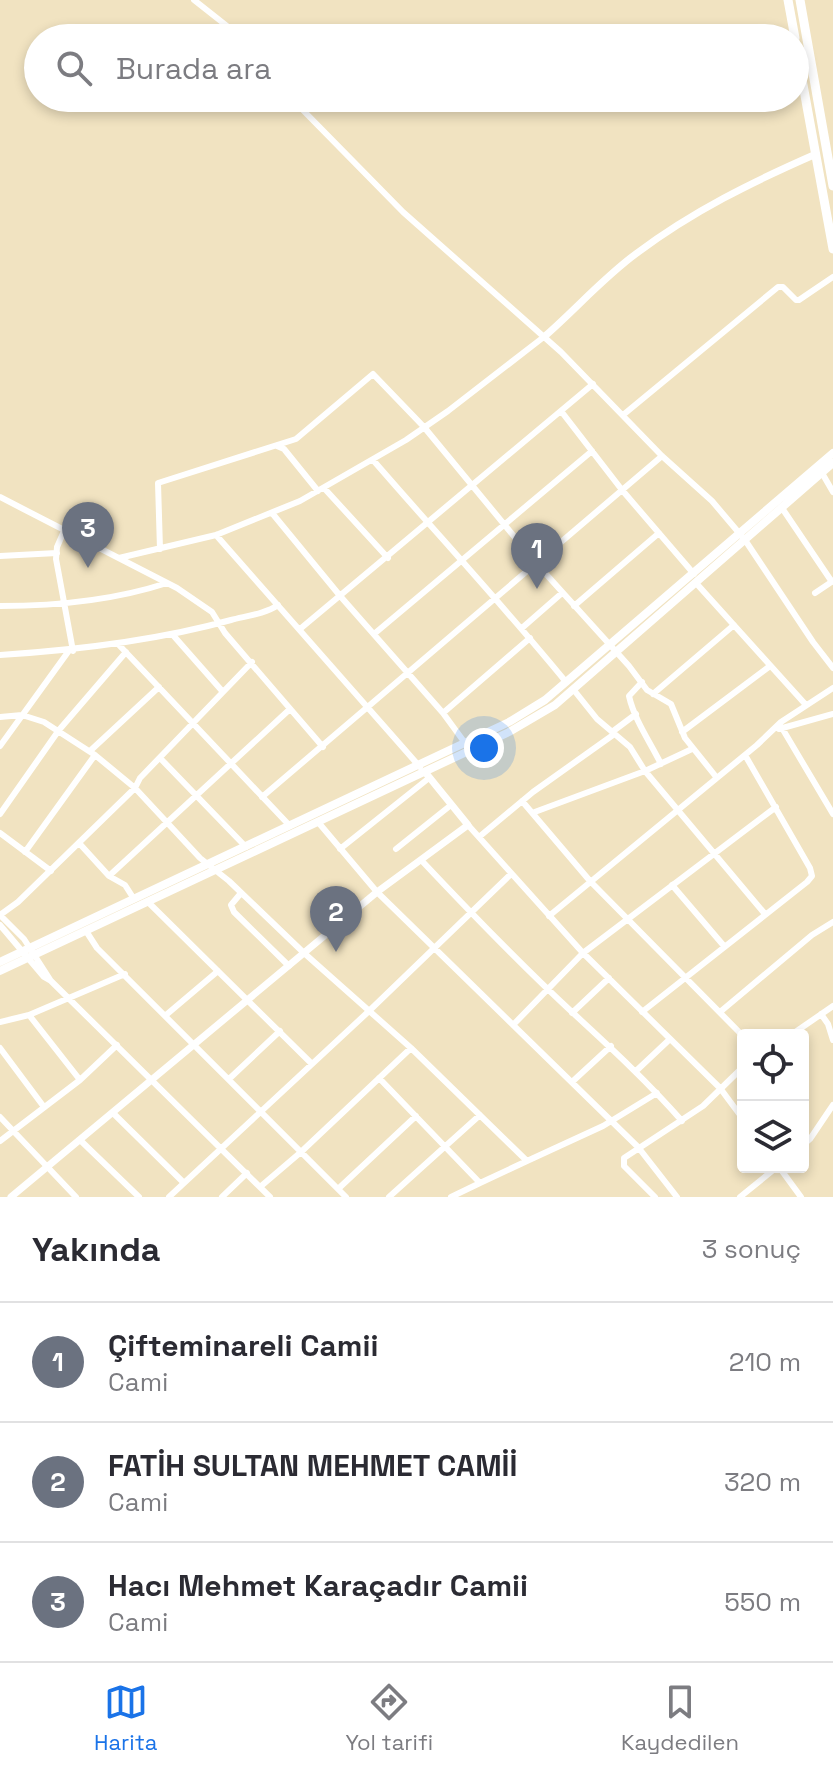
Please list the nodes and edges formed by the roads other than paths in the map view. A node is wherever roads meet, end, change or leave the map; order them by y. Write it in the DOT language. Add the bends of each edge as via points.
graph roads {
  1 [pos="194,0"];
  2 [pos="788,0"];
  3 [pos="800,0"];
  4 [pos="224,24"];
  5 [pos="792,24"];
  6 [pos="804,24"];
  7 [pos="809,51"];
  8 [pos="305,112"];
  9 [pos="808,112"];
  10 [pos="816,154"];
  11 [pos="833,186"];
  12 [pos="833,249"];
  13 [pos="833,277"];
  14 [pos="545,336"];
  15 [pos="593,384"];
  16 [pos="561,411"];
  17 [pos="623,415"];
  18 [pos="424,427"];
  19 [pos="277,446"];
  20 [pos="592,451"];
  21 [pos="833,453"];
  22 [pos="662,456"];
  23 [pos="373,460"];
  24 [pos="833,463"];
  25 [pos="822,473"];
  26 [pos="472,487"];
  27 [pos="321,490"];
  28 [pos="622,490"];
  29 [pos="833,492"];
  30 [pos="3,499"];
  31 [pos="782,508"];
  32 [pos="0,509"];
  33 [pos="272,513"];
  34 [pos="428,524"];
  35 [pos="505,525"];
  36 [pos="64,531"];
  37 [pos="659,533"];
  38 [pos="216,535"];
  39 [pos="742,537"];
  40 [pos="160,549"];
  41 [pos="57,553"];
  42 [pos="0,556"];
  43 [pos="119,558"];
  44 [pos="388,558"];
  45 [pos="464,560"];
  46 [pos="536,563"];
  47 [pos="695,578"];
  48 [pos="832,582"];
  49 [pos="167,583"];
  50 [pos="562,593"];
  51 [pos="815,593"];
  52 [pos="341,597"];
  53 [pos="495,598"];
  54 [pos="65,603"];
  55 [pos="278,605"];
  56 [pos="0,606"];
  57 [pos="574,606"];
  58 [pos="219,624"];
  59 [pos="734,625"];
  60 [pos="522,628"];
  61 [pos="300,629"];
  62 [pos="172,634"];
  63 [pos="374,634"];
  64 [pos="530,638"];
  65 [pos="119,645"];
  66 [pos="612,649"];
  67 [pos="70,651"];
  68 [pos="126,652"];
  69 [pos="0,655"];
  70 [pos="252,662"];
  71 [pos="770,666"];
  72 [pos="833,668"];
  73 [pos="408,672"];
  74 [pos="566,682"];
  75 [pos="642,682"];
  76 [pos="159,687"];
  77 [pos="833,688"];
  78 [pos="573,689"];
  79 [pos="223,692"];
  80 [pos="653,694"];
  81 [pos="806,705"];
  82 [pos="367,707"];
  83 [pos="290,709"];
  84 [pos="443,713"];
  85 [pos="636,714"];
  86 [pos="833,714"];
  87 [pos="22,715"];
  88 [pos="0,717"];
  89 [pos="194,724"];
  90 [pos="778,728"];
  91 [pos="59,730"];
  92 [pos="682,732"];
  93 [pos="612,733"];
  94 [pos="465,743"];
  95 [pos="0,746"];
  96 [pos="323,747"];
  97 [pos="692,749"];
  98 [pos="92,753"];
  99 [pos="745,755"];
  100 [pos="160,758"];
  101 [pos="661,764"];
  102 [pos="232,765"];
  103 [pos="645,771"];
  104 [pos="424,772"];
  105 [pos="717,778"];
  106 [pos="135,788"];
  107 [pos="196,797"];
  108 [pos="262,797"];
  109 [pos="522,801"];
  110 [pos="451,805"];
  111 [pos="776,807"];
  112 [pos="678,811"];
  113 [pos="532,813"];
  114 [pos="0,814"];
  115 [pos="833,814"];
  116 [pos="318,822"];
  117 [pos="167,824"];
  118 [pos="468,825"];
  119 [pos="290,826"];
  120 [pos="0,833"];
  121 [pos="479,837"];
  122 [pos="79,843"];
  123 [pos="246,847"];
  124 [pos="340,849"];
  125 [pos="396,849"];
  126 [pos="25,852"];
  127 [pos="716,852"];
  128 [pos="422,861"];
  129 [pos="212,867"];
  130 [pos="51,871"];
  131 [pos="511,874"];
  132 [pos="109,876"];
  133 [pos="590,881"];
  134 [pos="672,885"];
  135 [pos="377,892"];
  136 [pos="241,893"];
  137 [pos="134,899"];
  138 [pos="148,902"];
  139 [pos="470,912"];
  140 [pos="765,914"];
  141 [pos="0,915"];
  142 [pos="549,916"];
  143 [pos="628,917"];
  144 [pos="833,922"];
  145 [pos="0,925"];
  146 [pos="86,931"];
  147 [pos="724,946"];
  148 [pos="434,950"];
  149 [pos="29,953"];
  150 [pos="304,953"];
  151 [pos="583,953"];
  152 [pos="0,962"];
  153 [pos="289,966"];
  154 [pos="0,971"];
  155 [pos="218,971"];
  156 [pos="125,974"];
  157 [pos="686,977"];
  158 [pos="609,978"];
  159 [pos="548,989"];
  160 [pos="70,998"];
  161 [pos="249,1000"];
  162 [pos="833,1006"];
  163 [pos="368,1012"];
  164 [pos="642,1012"];
  165 [pos="720,1012"];
  166 [pos="572,1013"];
  167 [pos="821,1014"];
  168 [pos="29,1015"];
  169 [pos="166,1015"];
  170 [pos="0,1022"];
  171 [pos="513,1025"];
  172 [pos="800,1029"];
  173 [pos="737,1030"];
  174 [pos="280,1031"];
  175 [pos="670,1039"];
  176 [pos="833,1040"];
  177 [pos="117,1045"];
  178 [pos="196,1045"];
  179 [pos="611,1046"];
  180 [pos="0,1048"];
  181 [pos="411,1048"];
  182 [pos="312,1064"];
  183 [pos="636,1071"];
  184 [pos="737,1072"];
  185 [pos="379,1078"];
  186 [pos="229,1079"];
  187 [pos="80,1080"];
  188 [pos="154,1080"];
  189 [pos="572,1082"];
  190 [pos="720,1088"];
  191 [pos="657,1093"];
  192 [pos="833,1105"];
  193 [pos="44,1107"];
  194 [pos="261,1111"];
  195 [pos="737,1111"];
  196 [pos="113,1113"];
  197 [pos="480,1115"];
  198 [pos="416,1116"];
  199 [pos="0,1117"];
  200 [pos="612,1121"];
  201 [pos="682,1121"];
  202 [pos="13,1131"];
  203 [pos="80,1140"];
  204 [pos="809,1140"];
  205 [pos="0,1141"];
  206 [pos="222,1147"];
  207 [pos="447,1147"];
  208 [pos="638,1147"];
  209 [pos="301,1152"];
  210 [pos="527,1161"];
  211 [pos="48,1167"];
  212 [pos="247,1173"];
  213 [pos="770,1173"];
  214 [pos="783,1173"];
  215 [pos="184,1183"];
  216 [pos="480,1183"];
  217 [pos="260,1187"];
  218 [pos="338,1189"];
  219 [pos="171,1196"];
  220 [pos="11,1197"];
  221 [pos="76,1197"];
  222 [pos="139,1197"];
  223 [pos="222,1197"];
  224 [pos="270,1197"];
  225 [pos="346,1197"];
  226 [pos="389,1197"];
  227 [pos="451,1197"];
  228 [pos="655,1197"];
  229 [pos="677,1197"];
  230 [pos="740,1197"];
  231 [pos="801,1197"];
  1 -- 4 [label="street"];
  2 -- 5 [label="highway"];
  3 -- 6 [label="highway"];
  7 -- 11 [label="highway"];
  8 -- 14 [label="street" via="403,212"];
  9 -- 10 [label="highway"];
  10 -- 12 [label="highway"];
  10 -- 14 [label="street" via="697,211 634,255"];
  13 -- 17 [label="street" via="799,300 778,287"];
  14 -- 15 [label="street"];
  14 -- 18 [label="street"];
  15 -- 16 [label="street"];
  15 -- 17 [label="street"];
  16 -- 20 [label="street"];
  16 -- 26 [label="street"];
  17 -- 22 [label="street"];
  18 -- 19 [label="street" via="373,374 296,439"];
  18 -- 23 [label="street"];
  18 -- 26 [label="street"];
  19 -- 27 [label="street"];
  19 -- 40 [label="street" via="158,483"];
  20 -- 28 [label="street"];
  20 -- 35 [label="street"];
  21 -- 39 [label="main road"];
  22 -- 28 [label="street"];
  22 -- 39 [label="street"];
  23 -- 27 [label="street"];
  23 -- 34 [label="street"];
  24 -- 25 [label="main road"];
  25 -- 29 [label="street"];
  25 -- 31 [label="main road"];
  26 -- 34 [label="street"];
  26 -- 35 [label="street"];
  27 -- 33 [label="street"];
  27 -- 44 [label="street"];
  28 -- 37 [label="street"];
  28 -- 46 [label="street"];
  30 -- 32 [label="street"];
  30 -- 36 [label="street"];
  31 -- 39 [label="main road"];
  31 -- 48 [label="street"];
  33 -- 38 [label="street"];
  33 -- 52 [label="street"];
  34 -- 44 [label="street"];
  34 -- 45 [label="street"];
  35 -- 45 [label="street"];
  35 -- 46 [label="street"];
  36 -- 41 [label="street"];
  36 -- 43 [label="street"];
  37 -- 47 [label="street"];
  37 -- 57 [label="street"];
  38 -- 40 [label="street"];
  38 -- 55 [label="street"];
  39 -- 47 [label="main road"];
  39 -- 72 [label="street"];
  40 -- 43 [label="street"];
  41 -- 42 [label="street"];
  41 -- 54 [label="street"];
  43 -- 49 [label="street"];
  44 -- 52 [label="street"];
  45 -- 53 [label="street"];
  45 -- 63 [label="street"];
  46 -- 50 [label="street"];
  46 -- 53 [label="street"];
  47 -- 59 [label="street"];
  47 -- 66 [label="main road"];
  48 -- 51 [label="street"];
  49 -- 54 [label="street"];
  49 -- 58 [label="street" via="212,612"];
  50 -- 57 [label="street"];
  50 -- 60 [label="street"];
  52 -- 61 [label="street"];
  52 -- 63 [label="street"];
  53 -- 60 [label="street"];
  53 -- 73 [label="street"];
  54 -- 56 [label="street"];
  54 -- 67 [label="street"];
  55 -- 58 [label="street"];
  55 -- 61 [label="street"];
  57 -- 66 [label="street"];
  58 -- 62 [label="street"];
  58 -- 70 [label="street"];
  59 -- 71 [label="street"];
  59 -- 80 [label="street"];
  60 -- 64 [label="street"];
  61 -- 82 [label="street"];
  62 -- 65 [label="street"];
  62 -- 79 [label="street"];
  63 -- 73 [label="street"];
  64 -- 74 [label="street"];
  64 -- 84 [label="street"];
  65 -- 67 [label="street"];
  65 -- 68 [label="street"];
  66 -- 74 [label="main road"];
  66 -- 75 [label="street"];
  66 -- 78 [label="main road"];
  67 -- 69 [label="street"];
  67 -- 87 [label="street"];
  68 -- 76 [label="street"];
  68 -- 91 [label="street"];
  70 -- 79 [label="street"];
  70 -- 83 [label="street"];
  71 -- 81 [label="street"];
  71 -- 92 [label="street"];
  73 -- 82 [label="street"];
  73 -- 84 [label="street"];
  74 -- 94 [label="main road" via="509,722"];
  75 -- 80 [label="street"];
  75 -- 85 [label="street" via="629,696"];
  76 -- 89 [label="street"];
  76 -- 98 [label="street"];
  77 -- 81 [label="street"];
  78 -- 93 [label="street"];
  78 -- 104 [label="main road" via="509,732"];
  79 -- 89 [label="street"];
  80 -- 92 [label="street" via="671,704"];
  81 -- 90 [label="street"];
  82 -- 96 [label="street"];
  82 -- 104 [label="street"];
  83 -- 96 [label="street"];
  83 -- 102 [label="street"];
  84 -- 94 [label="street"];
  85 -- 93 [label="street"];
  85 -- 101 [label="street"];
  86 -- 90 [label="street"];
  87 -- 88 [label="street"];
  87 -- 91 [label="street"];
  87 -- 95 [label="street"];
  89 -- 100 [label="street"];
  89 -- 102 [label="street"];
  90 -- 99 [label="street"];
  90 -- 115 [label="street"];
  91 -- 98 [label="street"];
  91 -- 114 [label="street"];
  92 -- 97 [label="street"];
  93 -- 103 [label="street" via="630,747"];
  93 -- 109 [label="street"];
  94 -- 104 [label="main road"];
  96 -- 108 [label="street"];
  97 -- 101 [label="street"];
  97 -- 105 [label="street"];
  98 -- 106 [label="street"];
  98 -- 126 [label="street"];
  99 -- 105 [label="street"];
  99 -- 111 [label="street"];
  100 -- 106 [label="street"];
  100 -- 107 [label="street"];
  101 -- 103 [label="street"];
  102 -- 107 [label="street"];
  102 -- 108 [label="street"];
  103 -- 112 [label="street"];
  103 -- 113 [label="street"];
  104 -- 110 [label="street"];
  104 -- 116 [label="main road"];
  104 -- 119 [label="main road"];
  104 -- 124 [label="street"];
  105 -- 112 [label="street"];
  106 -- 117 [label="street"];
  106 -- 122 [label="street"];
  107 -- 117 [label="street"];
  107 -- 123 [label="street"];
  108 -- 119 [label="street"];
  109 -- 113 [label="street"];
  109 -- 121 [label="street"];
  110 -- 118 [label="street"];
  110 -- 125 [label="street"];
  111 -- 127 [label="street"];
  111 -- 140 [label="street" via="812,876"];
  112 -- 127 [label="street"];
  112 -- 133 [label="street"];
  113 -- 133 [label="street"];
  116 -- 124 [label="street"];
  116 -- 129 [label="main road"];
  117 -- 129 [label="street"];
  117 -- 132 [label="street"];
  118 -- 121 [label="street"];
  118 -- 128 [label="street"];
  119 -- 123 [label="main road"];
  120 -- 126 [label="street"];
  121 -- 131 [label="street"];
  122 -- 130 [label="street"];
  122 -- 132 [label="street"];
  123 -- 129 [label="main road"];
  124 -- 135 [label="street"];
  126 -- 130 [label="street"];
  127 -- 134 [label="street"];
  127 -- 140 [label="street"];
  128 -- 135 [label="street"];
  128 -- 139 [label="street"];
  129 -- 136 [label="street"];
  129 -- 137 [label="main road"];
  129 -- 138 [label="main road"];
  130 -- 141 [label="street"];
  131 -- 139 [label="street"];
  131 -- 142 [label="street"];
  132 -- 137 [label="street" via="125,885"];
  133 -- 142 [label="street"];
  133 -- 143 [label="street"];
  134 -- 143 [label="street"];
  134 -- 147 [label="street"];
  135 -- 148 [label="street"];
  135 -- 150 [label="street"];
  136 -- 150 [label="street"];
  136 -- 153 [label="street" via="231,905 234,912"];
  137 -- 149 [label="main road"];
  138 -- 146 [label="main road"];
  138 -- 155 [label="street"];
  139 -- 148 [label="street"];
  139 -- 159 [label="street"];
  140 -- 147 [label="street"];
  141 -- 149 [label="street"];
  142 -- 151 [label="street"];
  143 -- 151 [label="street"];
  143 -- 157 [label="street"];
  144 -- 165 [label="street"];
  145 -- 149 [label="street"];
  146 -- 149 [label="main road"];
  146 -- 156 [label="street"];
  147 -- 157 [label="street"];
  148 -- 163 [label="street"];
  148 -- 171 [label="street"];
  149 -- 152 [label="main road"];
  149 -- 154 [label="main road"];
  149 -- 160 [label="street" via="44,977"];
  150 -- 153 [label="street"];
  150 -- 163 [label="street"];
  151 -- 158 [label="street"];
  151 -- 159 [label="street"];
  153 -- 161 [label="street"];
  155 -- 161 [label="street"];
  155 -- 169 [label="street"];
  156 -- 160 [label="street"];
  156 -- 169 [label="street"];
  157 -- 164 [label="street"];
  157 -- 165 [label="street"];
  158 -- 164 [label="street"];
  158 -- 166 [label="street"];
  159 -- 166 [label="street"];
  159 -- 171 [label="street"];
  160 -- 168 [label="street"];
  160 -- 177 [label="street"];
  161 -- 174 [label="street"];
  161 -- 178 [label="street"];
  162 -- 167 [label="street"];
  163 -- 181 [label="street"];
  163 -- 182 [label="street"];
  164 -- 175 [label="street"];
  165 -- 173 [label="street"];
  166 -- 179 [label="street"];
  167 -- 172 [label="street"];
  167 -- 176 [label="street"];
  168 -- 170 [label="street"];
  168 -- 187 [label="street"];
  169 -- 178 [label="street"];
  171 -- 189 [label="street"];
  174 -- 182 [label="street"];
  174 -- 186 [label="street"];
  175 -- 183 [label="street"];
  175 -- 190 [label="street"];
  177 -- 187 [label="street"];
  177 -- 188 [label="street"];
  178 -- 186 [label="street"];
  178 -- 188 [label="street"];
  179 -- 183 [label="street"];
  179 -- 189 [label="street"];
  180 -- 193 [label="street"];
  181 -- 185 [label="street"];
  181 -- 197 [label="street"];
  182 -- 194 [label="street"];
  183 -- 191 [label="street"];
  184 -- 190 [label="street"];
  185 -- 198 [label="street"];
  185 -- 209 [label="street"];
  186 -- 194 [label="street"];
  187 -- 193 [label="street"];
  188 -- 196 [label="street"];
  188 -- 206 [label="street"];
  189 -- 200 [label="street"];
  190 -- 195 [label="street"];
  190 -- 201 [label="street"];
  191 -- 200 [label="street"];
  191 -- 201 [label="street"];
  192 -- 204 [label="street"];
  193 -- 202 [label="street"];
  194 -- 206 [label="street"];
  194 -- 209 [label="street"];
  196 -- 203 [label="street"];
  196 -- 215 [label="street"];
  197 -- 207 [label="street"];
  197 -- 210 [label="street"];
  198 -- 207 [label="street"];
  198 -- 218 [label="street"];
  199 -- 202 [label="street"];
  200 -- 208 [label="street"];
  200 -- 210 [label="street"];
  201 -- 208 [label="street"];
  202 -- 205 [label="street"];
  202 -- 211 [label="street"];
  203 -- 211 [label="street"];
  203 -- 222 [label="street"];
  206 -- 212 [label="street"];
  206 -- 215 [label="street"];
  207 -- 216 [label="street"];
  207 -- 226 [label="street"];
  208 -- 228 [label="street" via="624,1158 624,1166"];
  208 -- 229 [label="street"];
  209 -- 217 [label="street"];
  209 -- 218 [label="street"];
  210 -- 216 [label="street"];
  211 -- 220 [label="street"];
  211 -- 221 [label="street"];
  212 -- 217 [label="street"];
  212 -- 223 [label="street"];
  213 -- 230 [label="street"];
  214 -- 231 [label="street"];
  215 -- 219 [label="street"];
  216 -- 227 [label="street"];
  217 -- 224 [label="street"];
  218 -- 225 [label="street"];
}
